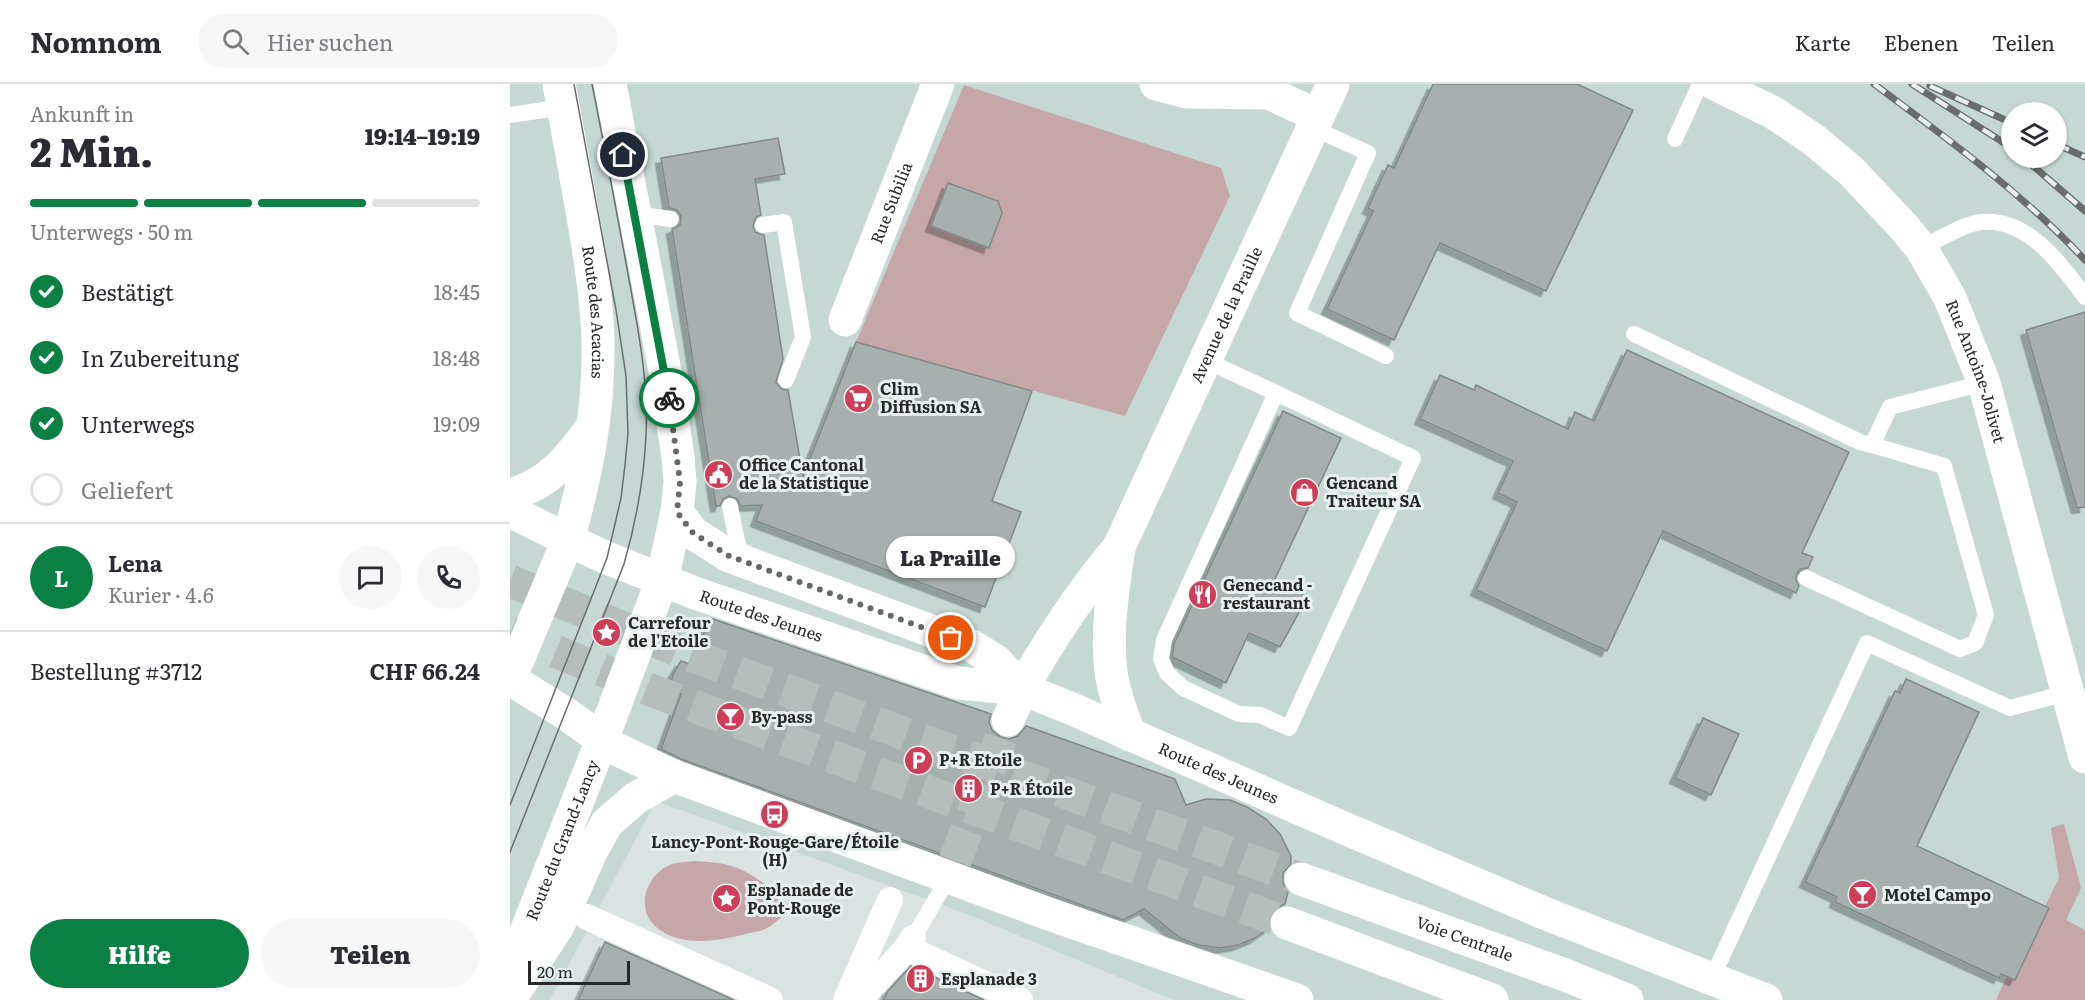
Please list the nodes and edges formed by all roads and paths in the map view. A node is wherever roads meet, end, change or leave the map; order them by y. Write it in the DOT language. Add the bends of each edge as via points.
graph roads {
  1 [pos="610,84"];
  2 [pos="938,84"];
  3 [pos="1156,84"];
  4 [pos="1333,84"];
  5 [pos="1700,84"];
  6 [pos="1715,84"];
  7 [pos="561,96"];
  8 [pos="510,116"];
  9 [pos="1315,122"];
  10 [pos="1675,139"];
  11 [pos="634,214"];
  12 [pos="671,219"];
  13 [pos="763,225"];
  14 [pos="1921,248"];
  15 [pos="2085,297"];
  16 [pos="845,320"];
  17 [pos="1634,334"];
  18 [pos="1386,356"];
  19 [pos="1205,360"];
  20 [pos="786,380"];
  21 [pos="1984,383"];
  22 [pos="1276,393"];
  23 [pos="593,426"];
  24 [pos="1872,445"];
  25 [pos="510,495"];
  26 [pos="730,506"];
  27 [pos="510,511"];
  28 [pos="677,512"];
  29 [pos="568,540"];
  30 [pos="1119,547"];
  31 [pos="744,561"];
  32 [pos="1806,579"];
  33 [pos="662,580"];
  34 [pos="510,679"];
  35 [pos="1022,689"];
  36 [pos="2066,693"];
  37 [pos="1008,720"];
  38 [pos="1130,735"];
  39 [pos="602,740"];
  40 [pos="2085,757"];
  41 [pos="674,776"];
  42 [pos="952,869"];
  43 [pos="1301,879"];
  44 [pos="890,900"];
  45 [pos="587,917"];
  46 [pos="1287,923"];
  47 [pos="910,943"];
  48 [pos="510,972"];
  49 [pos="1712,978"];
  50 [pos="510,999"];
  51 [pos="1292,999"];
  52 [pos="770,1000"];
  53 [pos="846,1000"];
  54 [pos="860,1000"];
  55 [pos="1020,1000"];
  56 [pos="1492,1000"];
  57 [pos="1627,1000"];
  58 [pos="1766,1000"];
  1 -- 11 [label="main road"];
  2 -- 16 [label="main road, Rue Subilia"];
  3 -- 9 [label="main road" via="1186,92 1269,93"];
  4 -- 9 [label="main road, Avenue de la Praille"];
  5 -- 10 [label="lane"];
  6 -- 14 [label="main road, Rue Antoine-Jolivet" via="1774,113 1814,140 1851,171"];
  7 -- 8 [label="lane"];
  7 -- 23 [label="main road, Route des Acacias" via="597,318"];
  9 -- 18 [label="lane" via="1368,153 1296,313"];
  9 -- 19 [label="main road, Avenue de la Praille"];
  11 -- 12 [label="lane"];
  11 -- 28 [label="main road" via="676,446 680,482"];
  13 -- 20 [label="lane" via="784,222 803,338"];
  14 -- 15 [label="lane" via="1978,222 2003,223 2038,243"];
  14 -- 21 [label="main road, Rue Antoine-Jolivet" via="1950,298"];
  17 -- 24 [label="lane"];
  19 -- 22 [label="lane"];
  19 -- 30 [label="main road, Avenue de la Praille"];
  21 -- 24 [label="lane" via="1890,407"];
  21 -- 36 [label="main road, Rue Antoine-Jolivet"];
  22 -- 22 [label="lane" via="1164,640 1161,659 1167,674 1183,688 1239,714 1260,715 1289,728 1413,458"];
  23 -- 25 [label="main road" via="552,475"];
  23 -- 29 [label="main road, Route des Acacias" via="583,490"];
  24 -- 32 [label="lane" via="1944,466 1986,615 1976,643 1960,649"];
  26 -- 31 [label="lane"];
  27 -- 29 [label="main road"];
  28 -- 31 [label="main road" via="693,533"];
  28 -- 33 [label="main road"];
  29 -- 33 [label="main road"];
  29 -- 34 [label="main road"];
  30 -- 35 [label="main road, Avenue de la Praille" via="1044,649"];
  30 -- 38 [label="main road, Avenue de la Praille" via="1111,607 1111,672"];
  31 -- 35 [label="main road" via="972,646 996,662"];
  33 -- 35 [label="main road, Route des Jeunes" via="958,683"];
  33 -- 39 [label="main road"];
  34 -- 39 [label="main road"];
  35 -- 37 [label="main road, Avenue de la Praille"];
  35 -- 38 [label="main road, Route des Jeunes"];
  36 -- 40 [label="main road, Rue Antoine-Jolivet"];
  36 -- 49 [label="lane" via="2010,708 1867,643 1792,788"];
  38 -- 49 [label="main road, Route des Jeunes" via="1544,913"];
  39 -- 41 [label="main road"];
  39 -- 48 [label="main road, Route du Grand-Lancy"];
  41 -- 42 [label="main road"];
  41 -- 50 [label="main road" via="636,798 607,823 558,926"];
  42 -- 47 [label="lane"];
  42 -- 51 [label="main road"];
  43 -- 57 [label="main road, Voie Centrale"];
  44 -- 53 [label="street"];
  45 -- 52 [label="street"];
  46 -- 56 [label="main road"];
  47 -- 54 [label="street"];
  47 -- 55 [label="street"];
  49 -- 58 [label="main road, Route des Jeunes"];
}
